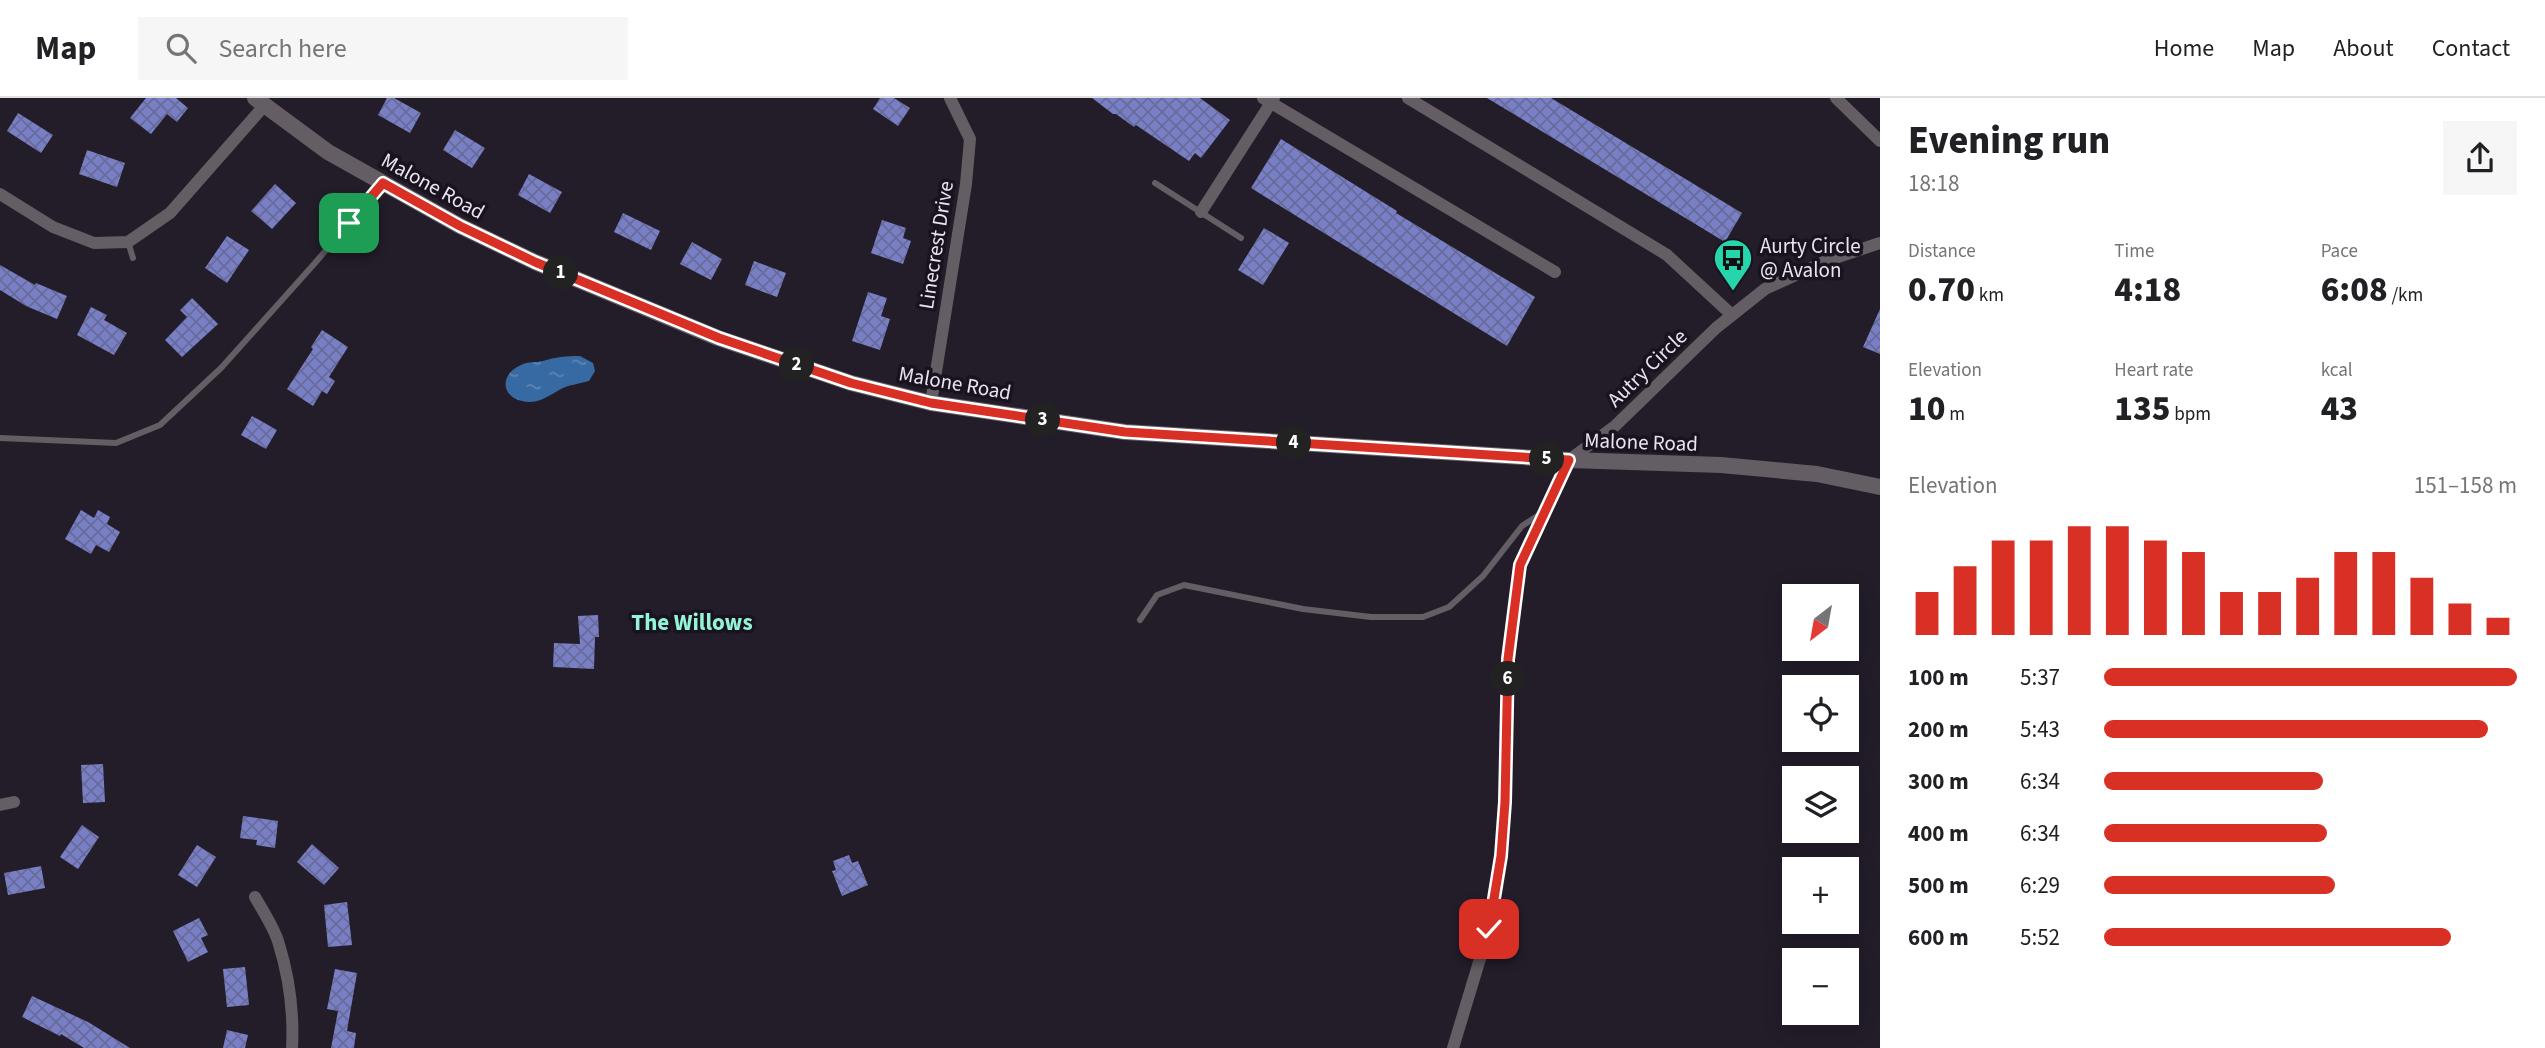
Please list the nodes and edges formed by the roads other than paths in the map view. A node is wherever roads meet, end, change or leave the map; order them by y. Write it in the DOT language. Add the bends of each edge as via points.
graph roads {
  1 [pos="950,98"];
  2 [pos="1408,98"];
  3 [pos="1836,98"];
  4 [pos="1269,99"];
  5 [pos="259,102"];
  6 [pos="1880,141"];
  7 [pos="383,183"];
  8 [pos="1156,183"];
  9 [pos="0,194"];
  10 [pos="1201,212"];
  11 [pos="1241,238"];
  12 [pos="128,242"];
  13 [pos="1880,243"];
  14 [pos="133,258"];
  15 [pos="1555,272"];
  16 [pos="1732,315"];
  17 [pos="931,403"];
  18 [pos="0,439"];
  19 [pos="1569,460"];
  20 [pos="1880,486"];
  21 [pos="1547,510"];
  22 [pos="1140,620"];
  23 [pos="14,802"];
  24 [pos="0,805"];
  25 [pos="255,897"];
  26 [pos="292,1048"];
  27 [pos="1453,1048"];
  1 -- 17 [label="street, Linecrest Drive" via="970,139"];
  2 -- 16 [label="street" via="1667,256"];
  3 -- 6 [label="street"];
  4 -- 10 [label="street"];
  4 -- 15 [label="street"];
  5 -- 7 [label="street, Malone Road" via="328,152"];
  5 -- 12 [label="street" via="170,213"];
  7 -- 17 [label="street, Malone Road" via="535,262 719,338 851,383"];
  7 -- 18 [label="lane" via="221,368 160,425 116,443"];
  8 -- 10 [label="lane"];
  9 -- 12 [label="street" via="53,227 94,243"];
  10 -- 11 [label="lane"];
  12 -- 14 [label="lane"];
  13 -- 16 [label="street, Autry Circle" via="1765,289"];
  16 -- 19 [label="street, Autry Circle" via="1615,426"];
  17 -- 19 [label="street, Malone Road" via="1125,432"];
  19 -- 20 [label="street, Malone Road" via="1748,468"];
  19 -- 21 [label="street, Autry Circle"];
  21 -- 22 [label="lane" via="1522,526 1483,576 1450,607 1423,617 1303,609 1184,585 1157,595"];
  21 -- 27 [label="street, Autry Circle" via="1520,565 1508,659 1501,856 1489,929"];
  23 -- 24 [label="street"];
  25 -- 26 [label="street" via="277,938 293,1021"];
}
